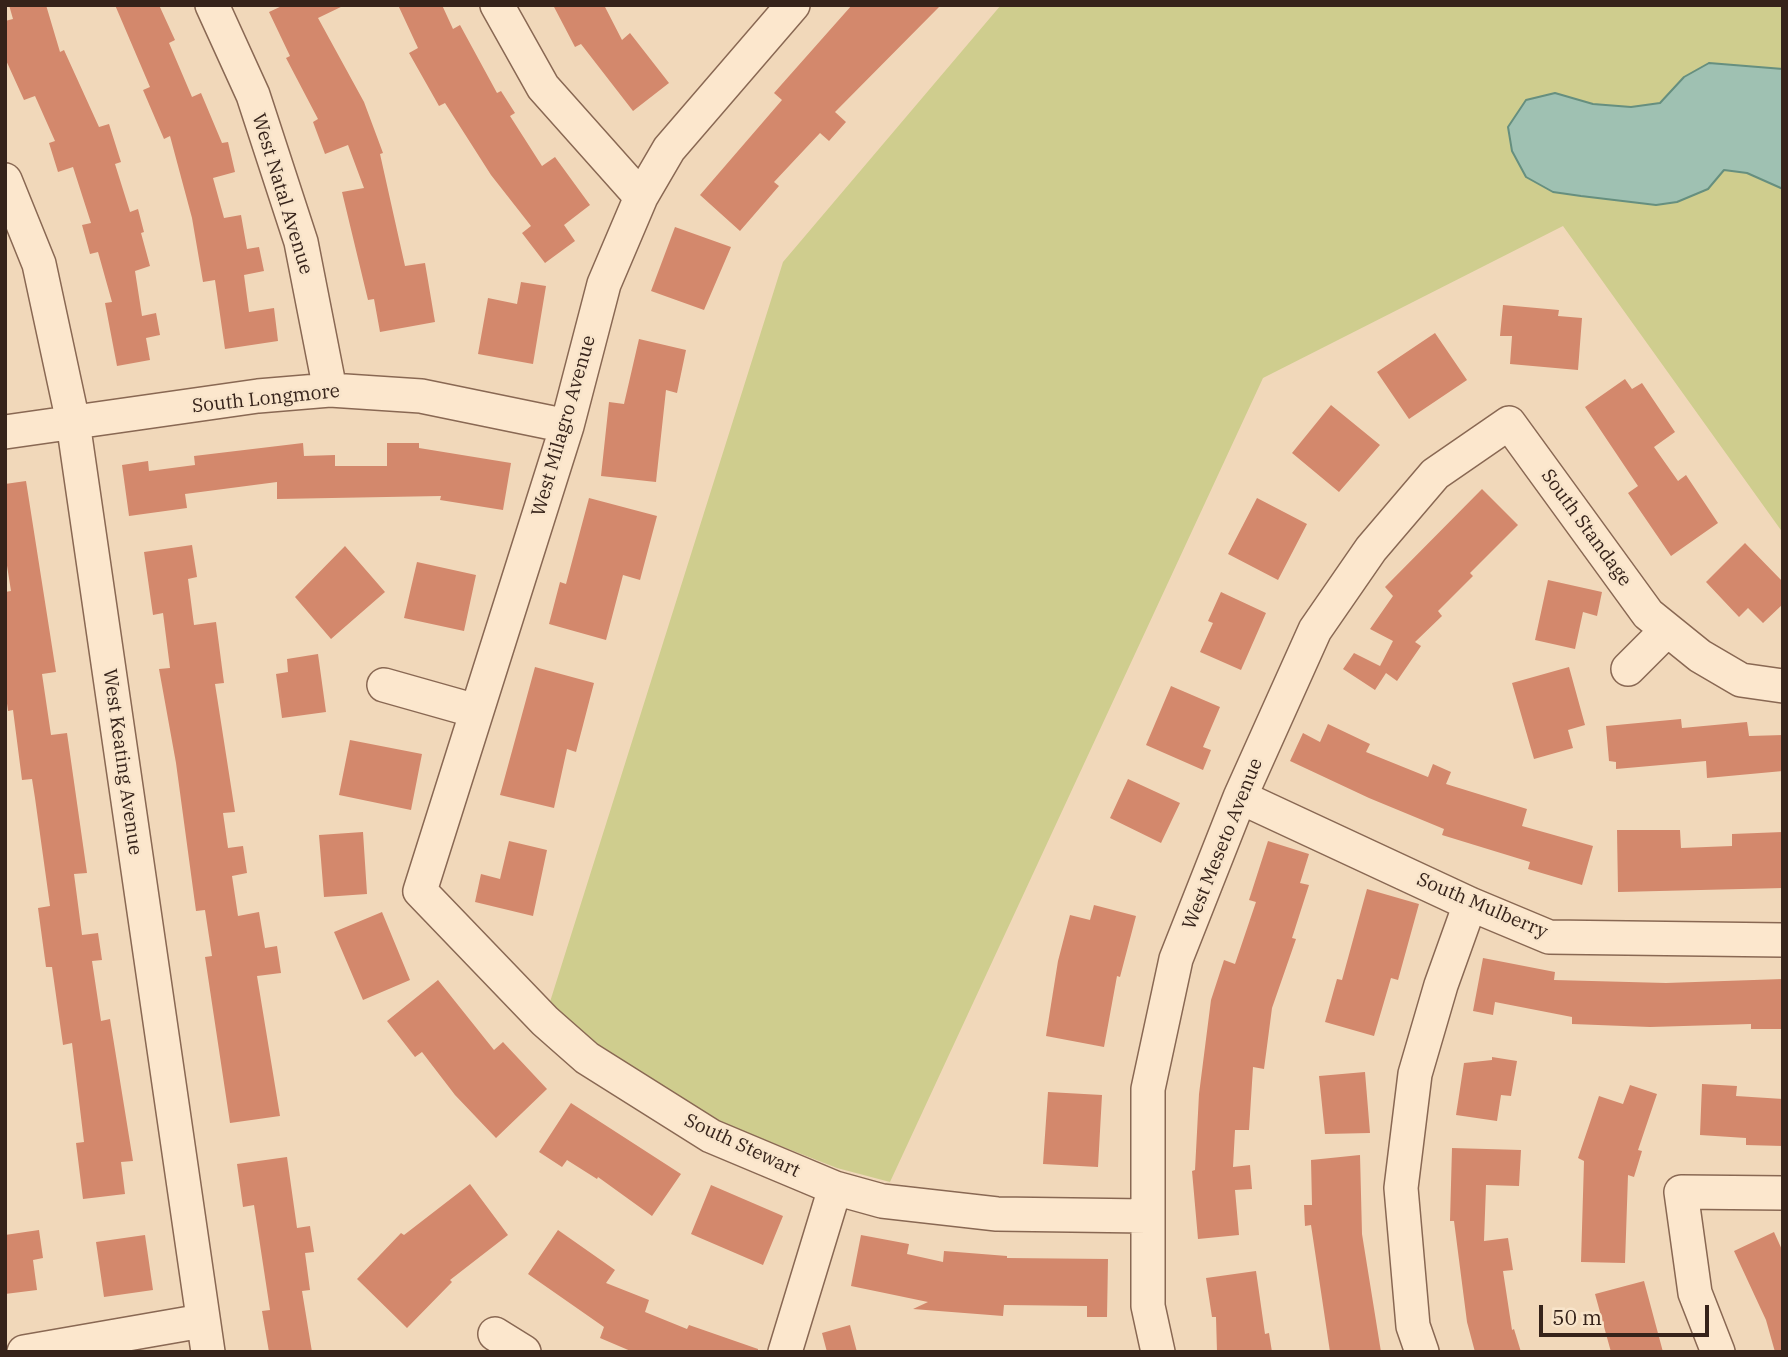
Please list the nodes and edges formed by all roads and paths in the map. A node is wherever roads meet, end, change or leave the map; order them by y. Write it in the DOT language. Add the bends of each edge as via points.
graph roads {
  1 [pos="212,5"];
  2 [pos="497,5"];
  3 [pos="793,5"];
  4 [pos="5,180"];
  5 [pos="641,197"];
  6 [pos="330,390"];
  7 [pos="73,422"];
  8 [pos="1509,423"];
  9 [pos="567,426"];
  10 [pos="5,432"];
  11 [pos="1667,630"];
  12 [pos="1628,669"];
  13 [pos="384,685"];
  14 [pos="1783,687"];
  15 [pos="476,711"];
  16 [pos="1240,797"];
  17 [pos="419,891"];
  18 [pos="1470,904"];
  19 [pos="1783,940"];
  20 [pos="835,1188"];
  21 [pos="1783,1193"];
  22 [pos="1146,1216"];
  23 [pos="495,1334"];
  24 [pos="205,1336"];
  25 [pos="23,1352"];
  26 [pos="524,1352"];
  27 [pos="785,1352"];
  28 [pos="1158,1352"];
  29 [pos="1422,1352"];
  30 [pos="1718,1352"];
  1 -- 6 [label="street, West Natal Avenue" via="253,95 301,242"];
  2 -- 5 [label="street" via="544,87"];
  3 -- 5 [label="street, West Milagro Avenue" via="669,149"];
  4 -- 7 [label="street, West Keating Avenue" via="39,264"];
  5 -- 9 [label="street, West Milagro Avenue" via="604,284"];
  6 -- 7 [label="street, South Longmore"];
  6 -- 9 [label="street, South Longmore" via="421,396"];
  7 -- 10 [label="street, South Longmore"];
  7 -- 24 [label="street, West Keating Avenue"];
  8 -- 11 [label="street, South Standage" via="1648,614"];
  8 -- 16 [label="street, West Meseto Avenue" via="1435,474 1371,549 1315,631"];
  9 -- 15 [label="street, West Milagro Avenue"];
  11 -- 12 [label="street"];
  11 -- 14 [label="street, South Standage" via="1741,680"];
  13 -- 15 [label="street"];
  15 -- 17 [label="street, West Milagro Avenue"];
  16 -- 18 [label="street, South Mulberry"];
  16 -- 22 [label="street, West Meseto Avenue" via="1176,960 1148,1089"];
  17 -- 20 [label="street, South Stewart" via="587,1058 711,1136"];
  18 -- 19 [label="street, South Mulberry" via="1549,937"];
  18 -- 29 [label="street" via="1415,1073 1401,1188 1412,1326"];
  20 -- 22 [label="street, South Stewart" via="934,1209"];
  20 -- 27 [label="street"];
  21 -- 30 [label="street" via="1681,1192 1695,1293"];
  22 -- 28 [label="street, West Meseto Avenue" via="1148,1306"];
  23 -- 26 [label="street"];
  24 -- 25 [label="street"];
}
